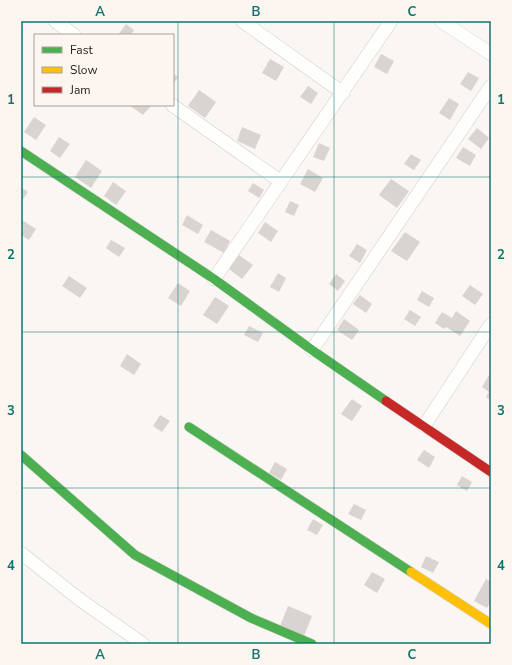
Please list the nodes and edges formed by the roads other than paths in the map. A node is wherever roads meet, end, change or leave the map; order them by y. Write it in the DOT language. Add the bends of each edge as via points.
graph roads {
  1 [pos="55,21"];
  2 [pos="242,21"];
  3 [pos="391,21"];
  4 [pos="441,21"];
  5 [pos="73,34"];
  6 [pos="491,54"];
  7 [pos="491,86"];
  8 [pos="343,93"];
  9 [pos="173,106"];
  10 [pos="21,151"];
  11 [pos="280,181"];
  12 [pos="214,279"];
  13 [pos="491,324"];
  14 [pos="312,350"];
  15 [pos="424,426"];
  16 [pos="189,427"];
  17 [pos="21,455"];
  18 [pos="491,472"];
  19 [pos="21,553"];
  20 [pos="491,624"];
  21 [pos="143,644"];
  22 [pos="312,644"];
  1 -- 5 [label="street"];
  2 -- 8 [label="street"];
  3 -- 8 [label="street"];
  4 -- 6 [label="street"];
  7 -- 14 [label="street"];
  8 -- 11 [label="street"];
  9 -- 11 [label="street"];
  10 -- 12 [label="street"];
  11 -- 12 [label="street"];
  12 -- 14 [label="street"];
  13 -- 15 [label="street"];
  14 -- 15 [label="street"];
  15 -- 18 [label="street"];
  16 -- 20 [label="street"];
  17 -- 22 [label="street" via="135,555 251,618"];
  19 -- 21 [label="street" via="79,599"];
}
